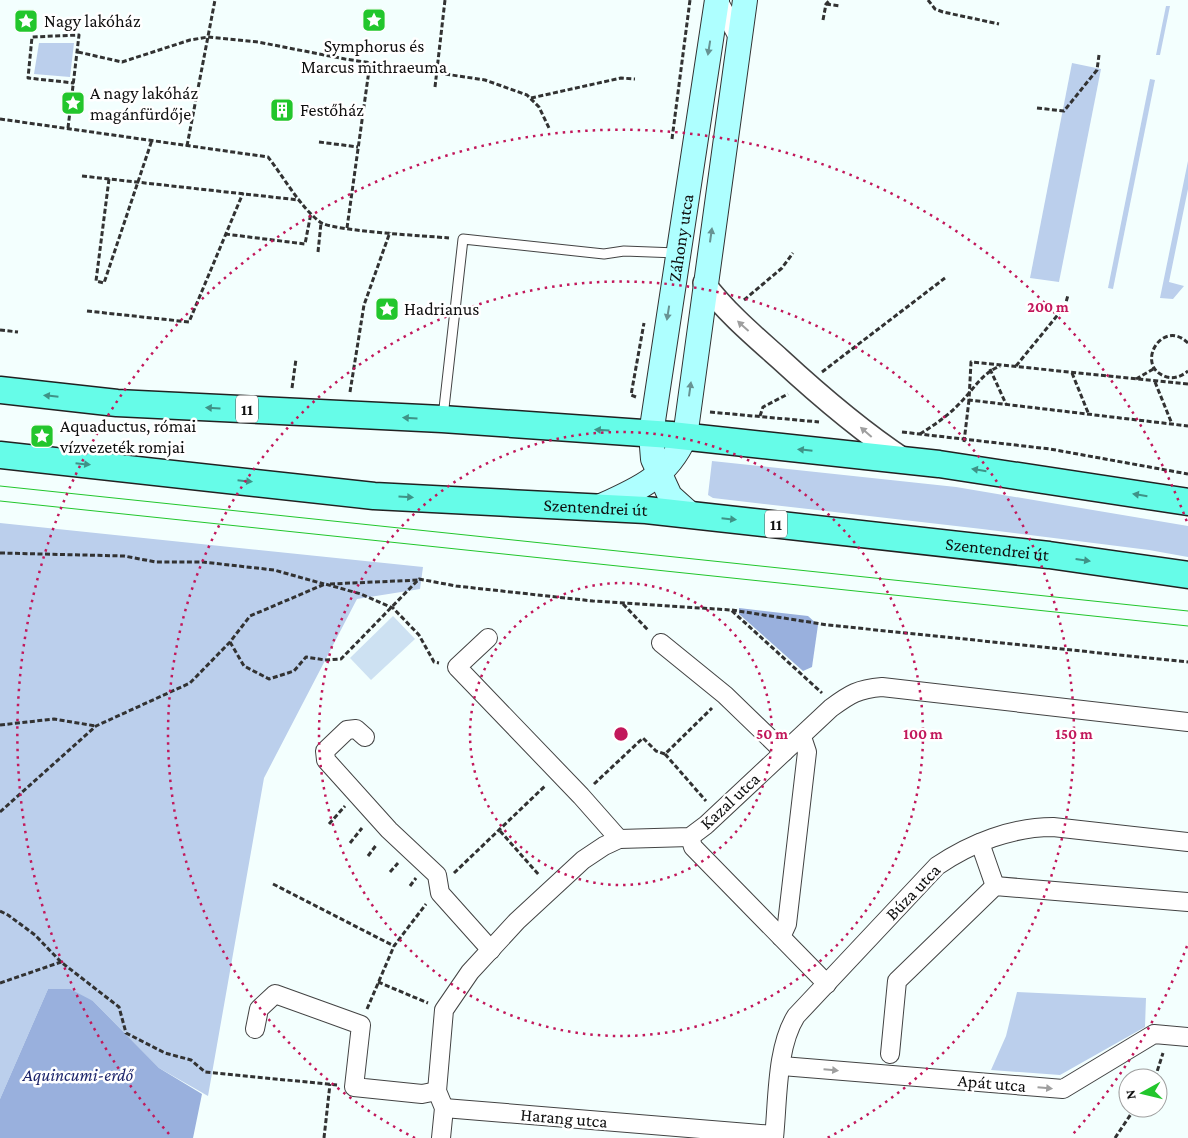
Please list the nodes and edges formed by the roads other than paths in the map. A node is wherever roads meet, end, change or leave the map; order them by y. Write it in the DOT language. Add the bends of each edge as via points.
graph roads {
  1 [pos="717,0"];
  2 [pos="745,0"];
  3 [pos="739,39"];
  4 [pos="677,253"];
  5 [pos="704,283"];
  6 [pos="0,390"];
  7 [pos="442,419"];
  8 [pos="651,434"];
  9 [pos="685,437"];
  10 [pos="0,455"];
  11 [pos="906,460"];
  12 [pos="660,474"];
  13 [pos="1188,502"];
  14 [pos="601,506"];
  15 [pos="690,514"];
  16 [pos="1188,575"];
  17 [pos="488,638"];
  18 [pos="661,642"];
  19 [pos="1188,722"];
  20 [pos="365,737"];
  21 [pos="802,737"];
  22 [pos="784,752"];
  23 [pos="690,837"];
  24 [pos="619,839"];
  25 [pos="1188,842"];
  26 [pos="980,843"];
  27 [pos="995,886"];
  28 [pos="1188,902"];
  29 [pos="781,937"];
  30 [pos="491,950"];
  31 [pos="827,984"];
  32 [pos="255,1029"];
  33 [pos="1188,1037"];
  34 [pos="890,1054"];
  35 [pos="782,1066"];
  36 [pos="436,1092"];
  37 [pos="444,1108"];
  38 [pos="774,1137"];
  39 [pos="442,1138"];
  1 -- 3 [label="street"];
  1 -- 4 [label="main road, Záhony utca, one-way"];
  2 -- 3 [label="main road, Záhony utca"];
  5 -- 3 [label="main road, Záhony utca, one-way"];
  4 -- 7 [label="lane" via="624,251 604,254 463,239"];
  4 -- 8 [label="main road, Záhony utca, one-way"];
  9 -- 5 [label="main road, Záhony utca, one-way"];
  11 -- 5 [label="street, Záhony utca, one-way" via="881,444 807,384 729,314"];
  7 -- 6 [label="main road, 11, one-way" via="117,403"];
  8 -- 7 [label="main road, 11, one-way"];
  8 -- 9 [label="main road, 11"];
  8 -- 12 [label="main road, Záhony utca" via="653,459"];
  11 -- 9 [label="main road, 11, one-way"];
  9 -- 12 [label="main road, Záhony utca" via="678,452"];
  10 -- 14 [label="main road, Szentendrei út / 11, one-way" via="374,496"];
  13 -- 11 [label="main road, 11, one-way"];
  12 -- 14 [label="main road, Záhony utca"];
  12 -- 15 [label="main road, Záhony utca" via="670,496"];
  14 -- 15 [label="main road, Szentendrei út / 11"];
  15 -- 16 [label="main road, Szentendrei út / 11, one-way" via="1049,555"];
  17 -- 24 [label="street" via="456,667"];
  18 -- 22 [label="street" via="726,695"];
  19 -- 21 [label="street, Kazal utca" via="882,687 850,693"];
  20 -- 30 [label="street" via="356,729 347,730 325,751 326,760 389,830 437,875 440,888"];
  21 -- 22 [label="street, Kazal utca"];
  21 -- 29 [label="street" via="807,752 787,924"];
  22 -- 23 [label="street, Kazal utca"];
  23 -- 24 [label="street, Kazal utca"];
  23 -- 29 [label="street" via="693,847"];
  24 -- 30 [label="street, Kazal utca" via="583,860"];
  25 -- 26 [label="street, Búza utca" via="1032,827"];
  26 -- 27 [label="street"];
  26 -- 31 [label="street, Búza utca" via="957,852 936,866"];
  27 -- 28 [label="street"];
  27 -- 34 [label="street" via="897,981"];
  29 -- 31 [label="street"];
  30 -- 36 [label="street, Kazal utca" via="470,972 444,1010"];
  31 -- 35 [label="street, Búza utca" via="791,1025 784,1040"];
  32 -- 36 [label="street" via="259,1010 275,994 362,1025 354,1087 422,1094"];
  35 -- 33 [label="street, Apát utca, one-way" via="1063,1089 1154,1034"];
  35 -- 38 [label="street, Búza utca"];
  36 -- 37 [label="street"];
  37 -- 38 [label="street, Harang utca"];
  37 -- 39 [label="street"];
}
